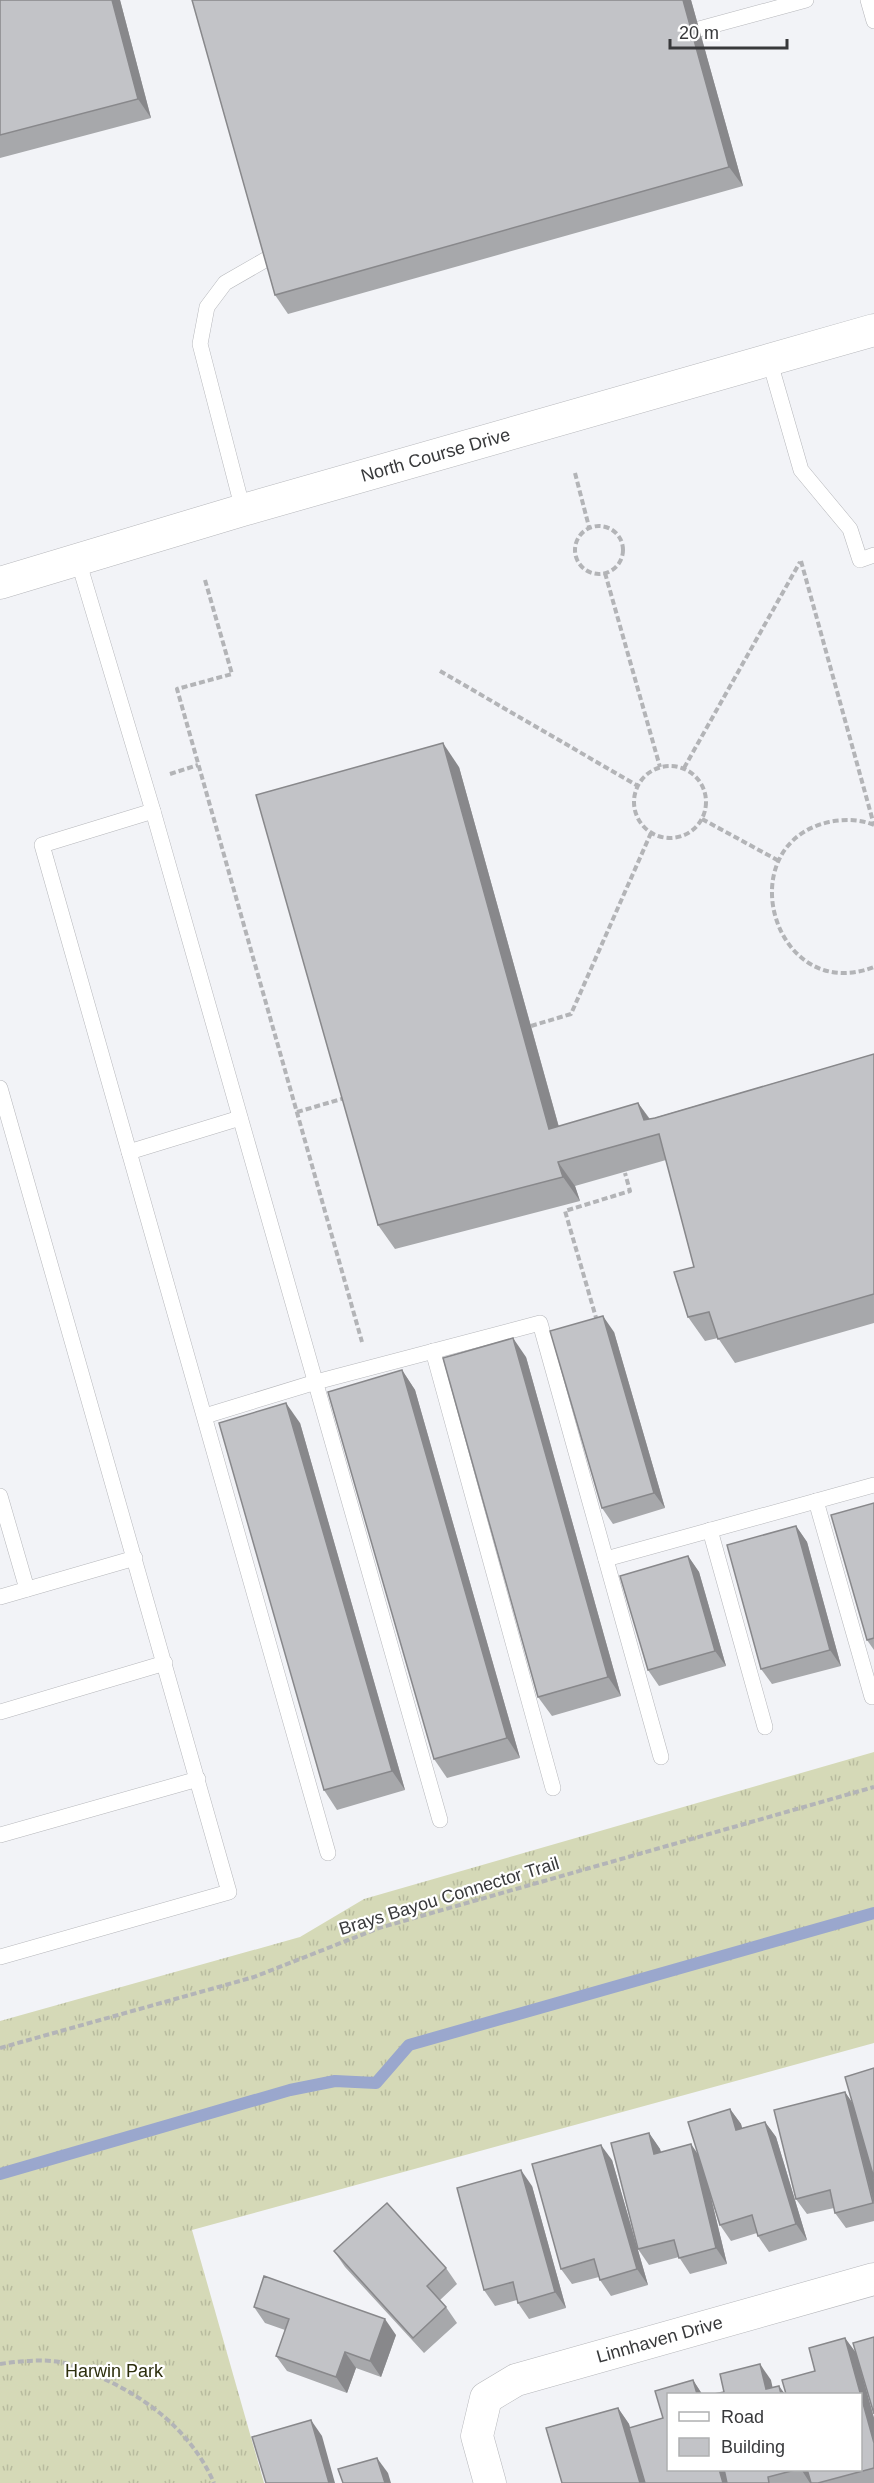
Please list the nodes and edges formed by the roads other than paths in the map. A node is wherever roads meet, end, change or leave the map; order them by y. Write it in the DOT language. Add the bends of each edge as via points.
graph roads {
  1 [pos="806,0"];
  2 [pos="868,0"];
  3 [pos="874,21"];
  4 [pos="699,29"];
  5 [pos="272,256"];
  6 [pos="874,330"];
  7 [pos="769,359"];
  8 [pos="243,510"];
  9 [pos="874,555"];
  10 [pos="78,560"];
  11 [pos="0,583"];
  12 [pos="153,811"];
  13 [pos="0,1088"];
  14 [pos="240,1118"];
  15 [pos="5,1122"];
  16 [pos="129,1152"];
  17 [pos="433,1351"];
  18 [pos="316,1382"];
  19 [pos="204,1416"];
  20 [pos="874,1485"];
  21 [pos="0,1496"];
  22 [pos="816,1501"];
  23 [pos="710,1530"];
  24 [pos="135,1558"];
  25 [pos="606,1559"];
  26 [pos="27,1589"];
  27 [pos="0,1597"];
  28 [pos="165,1664"];
  29 [pos="872,1697"];
  30 [pos="0,1712"];
  31 [pos="765,1727"];
  32 [pos="661,1757"];
  33 [pos="198,1779"];
  34 [pos="553,1788"];
  35 [pos="440,1820"];
  36 [pos="0,1835"];
  37 [pos="328,1853"];
  38 [pos="0,1957"];
  39 [pos="874,2279"];
  40 [pos="490,2483"];
  1 -- 4 [label="lane"];
  2 -- 3 [label="lane"];
  5 -- 8 [label="lane" via="225,283 207,307 200,344"];
  6 -- 7 [label="street, North Course Drive"];
  7 -- 8 [label="street, North Course Drive"];
  7 -- 9 [label="lane" via="801,470 850,529 860,560"];
  8 -- 10 [label="street, North Course Drive"];
  10 -- 11 [label="street, North Course Drive"];
  10 -- 12 [label="lane"];
  12 -- 14 [label="lane"];
  12 -- 16 [label="lane" via="42,845"];
  13 -- 15 [label="lane"];
  14 -- 16 [label="lane"];
  14 -- 18 [label="lane"];
  15 -- 24 [label="lane"];
  16 -- 19 [label="lane"];
  17 -- 18 [label="lane"];
  17 -- 25 [label="lane" via="540,1323"];
  17 -- 34 [label="lane"];
  18 -- 19 [label="lane"];
  18 -- 35 [label="lane"];
  19 -- 37 [label="lane"];
  20 -- 22 [label="lane"];
  21 -- 26 [label="lane"];
  22 -- 23 [label="lane"];
  22 -- 29 [label="lane"];
  23 -- 25 [label="lane"];
  23 -- 31 [label="lane"];
  24 -- 26 [label="lane"];
  24 -- 28 [label="lane"];
  25 -- 32 [label="lane"];
  26 -- 27 [label="lane"];
  28 -- 30 [label="lane"];
  28 -- 33 [label="lane"];
  33 -- 36 [label="lane"];
  33 -- 38 [label="lane" via="229,1892"];
  39 -- 40 [label="street, Linnhaven Drive" via="516,2380 486,2398 477,2436"];
}
